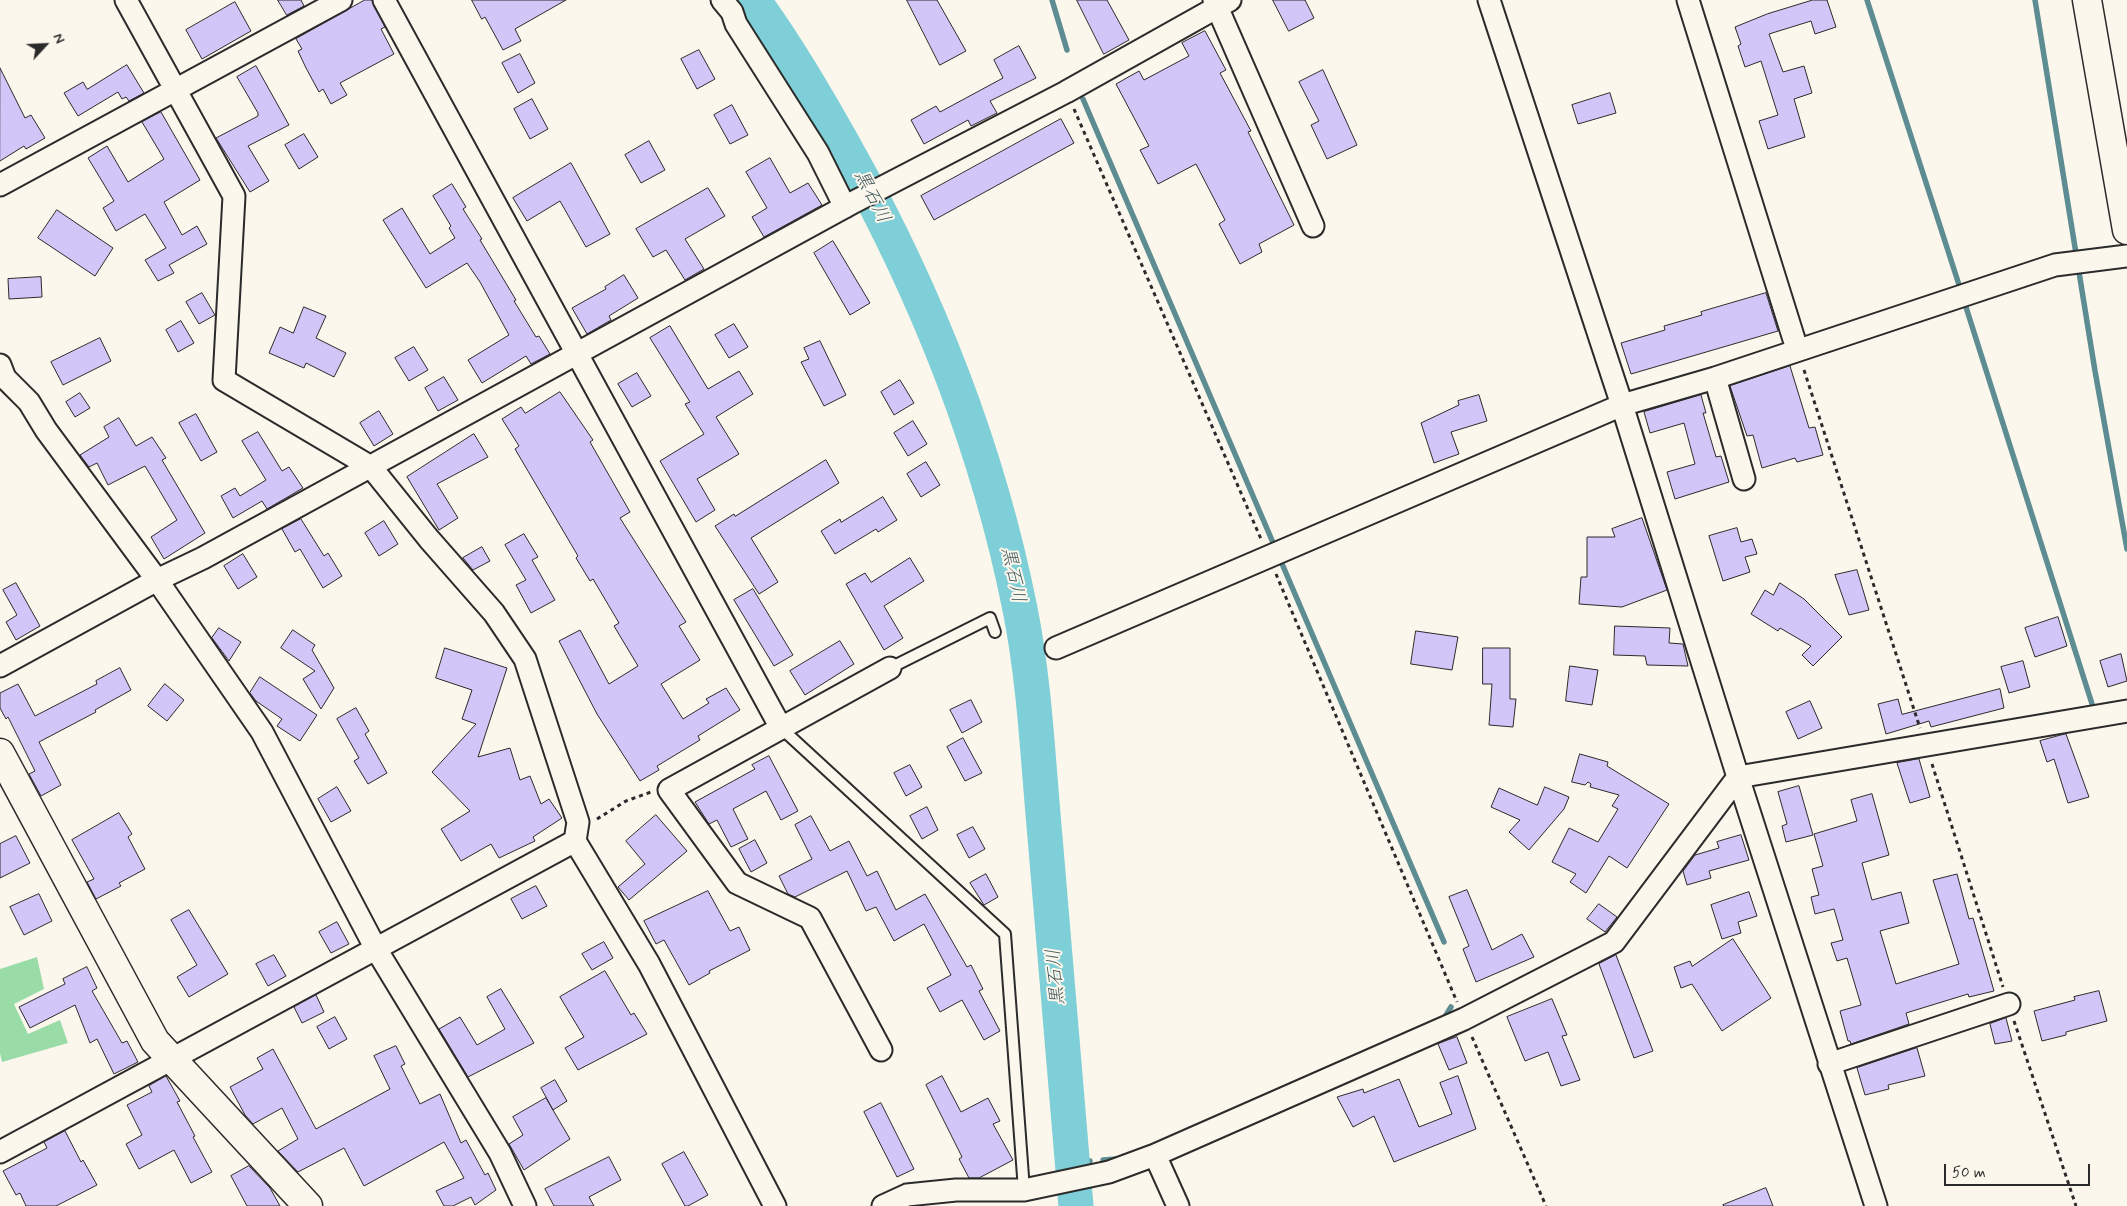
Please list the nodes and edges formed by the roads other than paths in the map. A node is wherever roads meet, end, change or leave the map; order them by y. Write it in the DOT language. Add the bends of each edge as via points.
graph roads {
  1 [pos="126,0"];
  2 [pos="341,0"];
  3 [pos="384,0"];
  4 [pos="722,0"];
  5 [pos="1489,0"];
  6 [pos="1688,0"];
  7 [pos="2087,0"];
  8 [pos="1221,2"];
  9 [pos="175,91"];
  10 [pos="0,185"];
  11 [pos="849,205"];
  12 [pos="1313,226"];
  13 [pos="2127,230"];
  14 [pos="2127,256"];
  15 [pos="1797,350"];
  16 [pos="578,354"];
  17 [pos="0,365"];
  18 [pos="1715,378"];
  19 [pos="1622,405"];
  20 [pos="371,467"];
  21 [pos="1744,479"];
  22 [pos="157,580"];
  23 [pos="995,632"];
  24 [pos="1056,648"];
  25 [pos="0,666"];
  26 [pos="890,668"];
  27 [pos="2127,711"];
  28 [pos="781,728"];
  29 [pos="0,753"];
  30 [pos="1738,777"];
  31 [pos="575,841"];
  32 [pos="376,949"];
  33 [pos="2009,1004"];
  34 [pos="881,1050"];
  35 [pos="170,1059"];
  36 [pos="1829,1064"];
  37 [pos="0,1152"];
  38 [pos="1155,1154"];
  39 [pos="1025,1198"];
  40 [pos="308,1206"];
  41 [pos="525,1206"];
  42 [pos="775,1206"];
  43 [pos="883,1206"];
  44 [pos="1178,1206"];
  45 [pos="1876,1206"];
  1 -- 9 [label="street"];
  2 -- 9 [label="street"];
  3 -- 16 [label="street"];
  4 -- 11 [label="street"];
  5 -- 19 [label="street"];
  6 -- 15 [label="street"];
  7 -- 13 [label="street"];
  8 -- 11 [label="street" via="1066,92"];
  8 -- 12 [label="street"];
  9 -- 10 [label="street"];
  9 -- 20 [label="street" via="234,196 224,380"];
  11 -- 16 [label="street"];
  14 -- 15 [label="street" via="2055,265"];
  15 -- 18 [label="street"];
  16 -- 20 [label="street"];
  16 -- 28 [label="street"];
  17 -- 22 [label="street" via="5,378 29,402 46,430"];
  18 -- 19 [label="street"];
  18 -- 21 [label="street"];
  19 -- 24 [label="street"];
  19 -- 30 [label="street"];
  20 -- 22 [label="street"];
  20 -- 31 [label="street" via="428,539 494,613 526,659 578,822"];
  22 -- 25 [label="street"];
  22 -- 32 [label="street" via="262,732"];
  23 -- 26 [label="lane" via="990,618"];
  26 -- 28 [label="street"];
  27 -- 30 [label="street"];
  28 -- 34 [label="street" via="669,790 737,884 810,918"];
  28 -- 39 [label="lane" via="1005,934"];
  29 -- 35 [label="street" via="155,1041"];
  30 -- 36 [label="street"];
  30 -- 38 [label="street" via="1614,942 1464,1019"];
  31 -- 32 [label="street"];
  31 -- 42 [label="street" via="650,964"];
  32 -- 35 [label="street"];
  32 -- 41 [label="street" via="500,1153"];
  33 -- 36 [label="street"];
  35 -- 37 [label="street"];
  35 -- 40 [label="street"];
  36 -- 45 [label="street"];
  38 -- 39 [label="street"];
  38 -- 44 [label="street"];
  39 -- 43 [label="street" via="956,1190 908,1195"];
}
